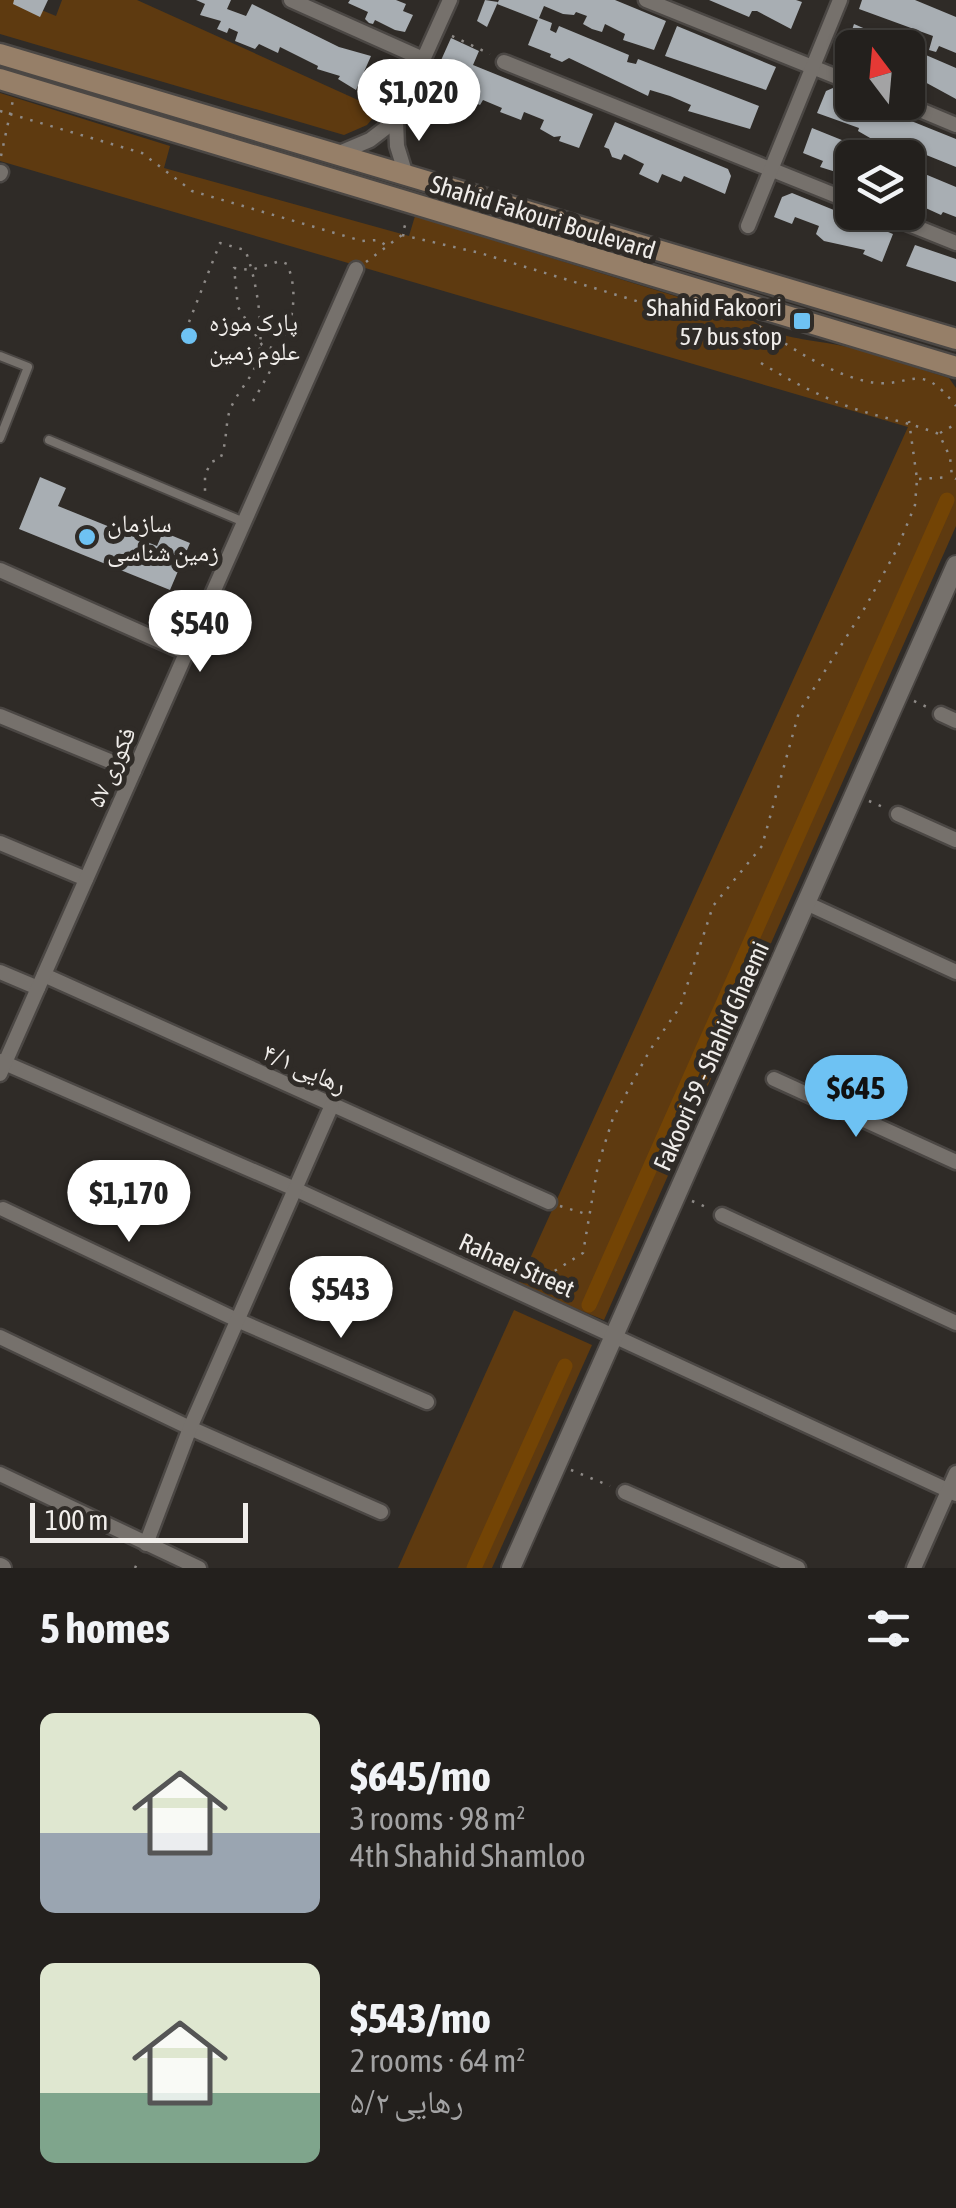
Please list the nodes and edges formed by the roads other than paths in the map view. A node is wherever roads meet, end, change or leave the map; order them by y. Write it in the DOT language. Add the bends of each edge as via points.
graph roads {
  1 [pos="291,0"];
  2 [pos="450,0"];
  3 [pos="646,0"];
  4 [pos="840,0"];
  5 [pos="0,54"];
  6 [pos="423,59"];
  7 [pos="504,62"];
  8 [pos="813,67"];
  9 [pos="835,76"];
  10 [pos="8,81"];
  11 [pos="925,112"];
  12 [pos="396,120"];
  13 [pos="956,125"];
  14 [pos="336,154"];
  15 [pos="771,169"];
  16 [pos="406,175"];
  17 [pos="835,195"];
  18 [pos="748,226"];
  19 [pos="922,230"];
  20 [pos="956,244"];
  21 [pos="356,269"];
  22 [pos="956,339"];
  23 [pos="0,356"];
  24 [pos="956,368"];
  25 [pos="0,438"];
  26 [pos="48,440"];
  27 [pos="244,522"];
  28 [pos="956,565"];
  29 [pos="0,570"];
  30 [pos="186,652"];
  31 [pos="940,714"];
  32 [pos="0,716"];
  33 [pos="956,721"];
  34 [pos="134,771"];
  35 [pos="898,814"];
  36 [pos="956,840"];
  37 [pos="0,843"];
  38 [pos="86,879"];
  39 [pos="806,904"];
  40 [pos="0,972"];
  41 [pos="956,972"];
  42 [pos="41,982"];
  43 [pos="2,1066"];
  44 [pos="774,1078"];
  45 [pos="332,1105"];
  46 [pos="956,1162"];
  47 [pos="294,1189"];
  48 [pos="548,1202"];
  49 [pos="2,1209"];
  50 [pos="722,1216"];
  51 [pos="237,1320"];
  52 [pos="956,1323"];
  53 [pos="615,1334"];
  54 [pos="0,1337"];
  55 [pos="427,1402"];
  56 [pos="190,1428"];
  57 [pos="956,1473"];
  58 [pos="0,1474"];
  59 [pos="626,1492"];
  60 [pos="952,1492"];
  61 [pos="382,1512"];
  62 [pos="146,1544"];
  63 [pos="199,1568"];
  64 [pos="511,1568"];
  65 [pos="798,1568"];
  66 [pos="914,1568"];
  1 -- 6 [label="street"];
  2 -- 6 [label="street"];
  3 -- 8 [label="street"];
  4 -- 8 [label="street"];
  5 -- 14 [label="main road, Shahid Fakouri Boulevard"];
  6 -- 12 [label="street"];
  7 -- 15 [label="street"];
  8 -- 9 [label="street"];
  8 -- 15 [label="street"];
  10 -- 24 [label="main road, Shahid Fakouri Boulevard"];
  11 -- 13 [label="street"];
  12 -- 14 [label="street"];
  12 -- 16 [label="street"];
  14 -- 16 [label="main road, Shahid Fakouri Boulevard"];
  15 -- 17 [label="street"];
  15 -- 18 [label="street"];
  16 -- 22 [label="main road, Shahid Fakouri Boulevard"];
  19 -- 20 [label="street"];
  21 -- 27 [label="street, فکوری ۵۷"];
  23 -- 25 [label="lane" via="28,367"];
  26 -- 27 [label="lane"];
  27 -- 30 [label="street, فکوری ۵۷"];
  28 -- 39 [label="street, Fakoori 59 - Shahid Ghaemi"];
  29 -- 30 [label="street"];
  30 -- 34 [label="street, فکوری ۵۷"];
  31 -- 33 [label="street"];
  32 -- 34 [label="street"];
  34 -- 38 [label="street, فکوری ۵۷"];
  35 -- 36 [label="street"];
  37 -- 38 [label="street"];
  38 -- 42 [label="street, فکوری ۵۷"];
  39 -- 41 [label="street"];
  39 -- 53 [label="street, Fakoori 59 - Shahid Ghaemi"];
  40 -- 42 [label="street, رهایی ۴/۱"];
  42 -- 43 [label="street, فکوری ۵۷"];
  42 -- 45 [label="street, رهایی ۴/۱"];
  43 -- 47 [label="street, Rahaei Street"];
  44 -- 46 [label="street"];
  45 -- 47 [label="street"];
  45 -- 48 [label="street, رهایی ۴/۱"];
  47 -- 51 [label="street"];
  47 -- 53 [label="street, Rahaei Street"];
  49 -- 51 [label="street"];
  50 -- 52 [label="street"];
  51 -- 55 [label="street"];
  51 -- 56 [label="street"];
  53 -- 60 [label="street, Rahaei Street"];
  53 -- 64 [label="street, Fakoori 59 - Shahid Ghaemi"];
  54 -- 56 [label="street"];
  56 -- 61 [label="street"];
  56 -- 62 [label="street"];
  57 -- 60 [label="street"];
  58 -- 62 [label="street"];
  59 -- 65 [label="street"];
  60 -- 66 [label="street"];
  62 -- 63 [label="street"];
}
